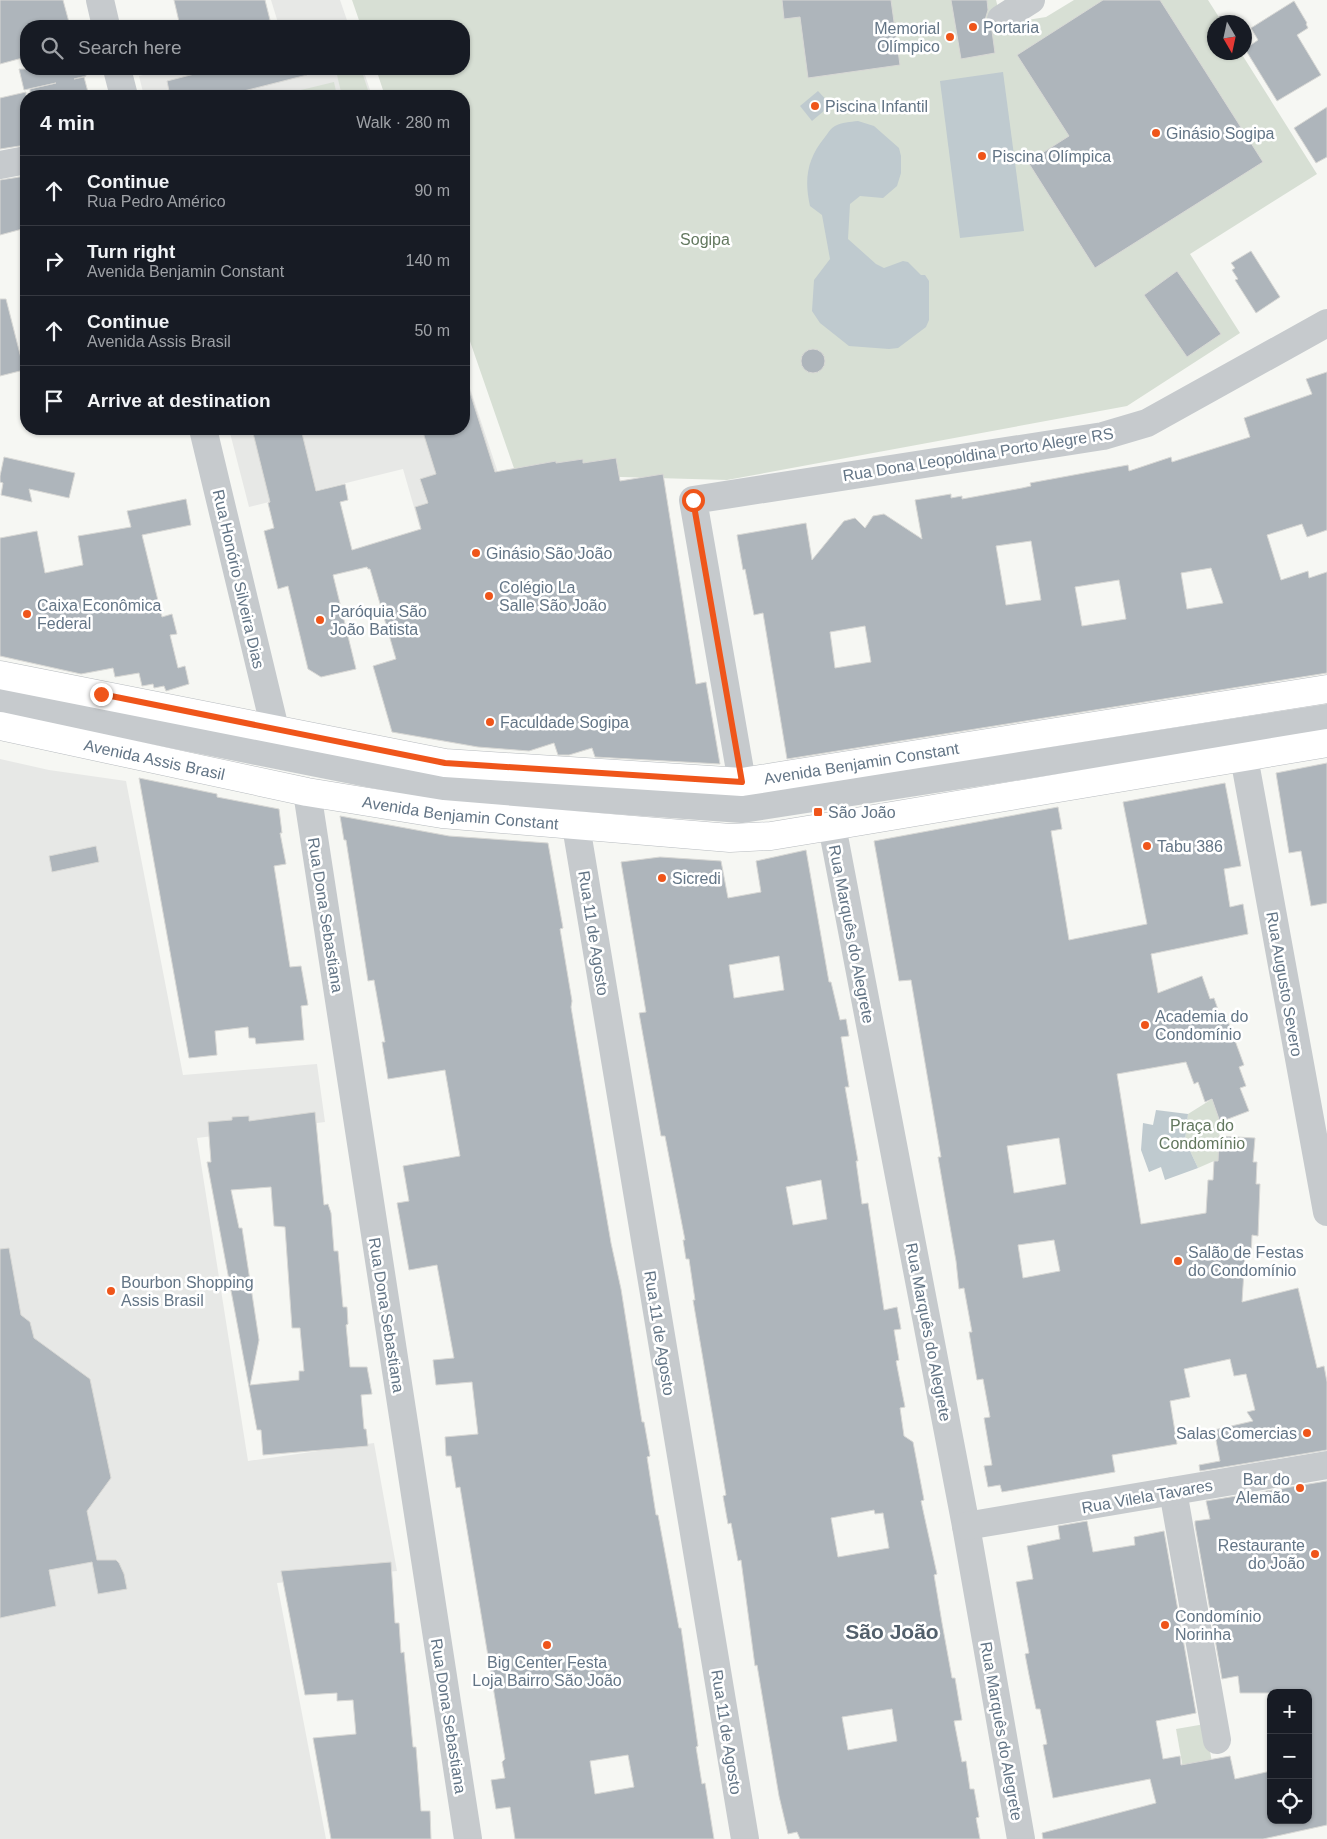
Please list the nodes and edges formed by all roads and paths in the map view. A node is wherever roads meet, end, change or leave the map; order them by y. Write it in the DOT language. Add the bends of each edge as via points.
graph roads {
  1 [pos="100,0"];
  2 [pos="1031,0"];
  3 [pos="1001,19"];
  4 [pos="105,20"];
  5 [pos="119,75"];
  6 [pos="122,90"];
  7 [pos="20,161"];
  8 [pos="0,165"];
  9 [pos="1327,323"];
  10 [pos="205,435"];
  11 [pos="0,675"];
  12 [pos="1327,689"];
  13 [pos="0,700"];
  14 [pos="170,708"];
  15 [pos="1327,718"];
  16 [pos="0,726"];
  17 [pos="275,729"];
  18 [pos="1043,734"];
  19 [pos="1327,743"];
  20 [pos="130,754"];
  21 [pos="280,757"];
  22 [pos="1244,757"];
  23 [pos="742,782"];
  24 [pos="916,783"];
  25 [pos="1052,789"];
  26 [pos="307,792"];
  27 [pos="576,826"];
  28 [pos="832,826"];
  29 [pos="1327,1212"];
  30 [pos="1327,1466"];
  31 [pos="1173,1491"];
  32 [pos="966,1526"];
  33 [pos="1217,1740"];
  34 [pos="468,1839"];
  35 [pos="745,1839"];
  36 [pos="1021,1839"];
  1 -- 4 [label="street"];
  2 -- 3 [label="street"];
  5 -- 6 [label="street"];
  7 -- 8 [label="street"];
  9 -- 23 [label="street, Rua Dona Leopoldina Porto Alegre RS" via="1147,423 1103,436 693,500"];
  10 -- 17 [label="street, Rua Honório Silveira Dias"];
  11 -- 14 [label="main road"];
  12 -- 18 [label="main road, Avenida Benjamin Constant"];
  13 -- 21 [label="street"];
  14 -- 17 [label="main road"];
  14 -- 21 [label="street"];
  15 -- 24 [label="street"];
  16 -- 20 [label="main road, Avenida Assis Brasil"];
  17 -- 23 [label="main road, Avenida Benjamin Constant" via="445,763"];
  18 -- 23 [label="main road, Avenida Benjamin Constant"];
  18 -- 24 [label="street"];
  19 -- 22 [label="main road, Avenida Benjamin Constant"];
  20 -- 21 [label="street"];
  20 -- 26 [label="main road, Avenida Assis Brasil"];
  21 -- 24 [label="street" via="443,788 742,809"];
  22 -- 25 [label="main road, Avenida Benjamin Constant"];
  22 -- 29 [label="street, Rua Augusto Severo"];
  24 -- 25 [label="street"];
  25 -- 28 [label="main road, Avenida Benjamin Constant"];
  26 -- 27 [label="main road, Avenida Benjamin Constant" via="442,814"];
  26 -- 34 [label="street, Rua Dona Sebastiana"];
  27 -- 28 [label="main road, Avenida Benjamin Constant" via="730,838 771,836"];
  27 -- 35 [label="street, Rua 11 de Agosto"];
  28 -- 32 [label="street, Rua Marquês do Alegrete"];
  30 -- 31 [label="street, Rua Vilela Tavares"];
  31 -- 32 [label="street, Rua Vilela Tavares"];
  31 -- 33 [label="street"];
  32 -- 36 [label="street, Rua Marquês do Alegrete"];
}
